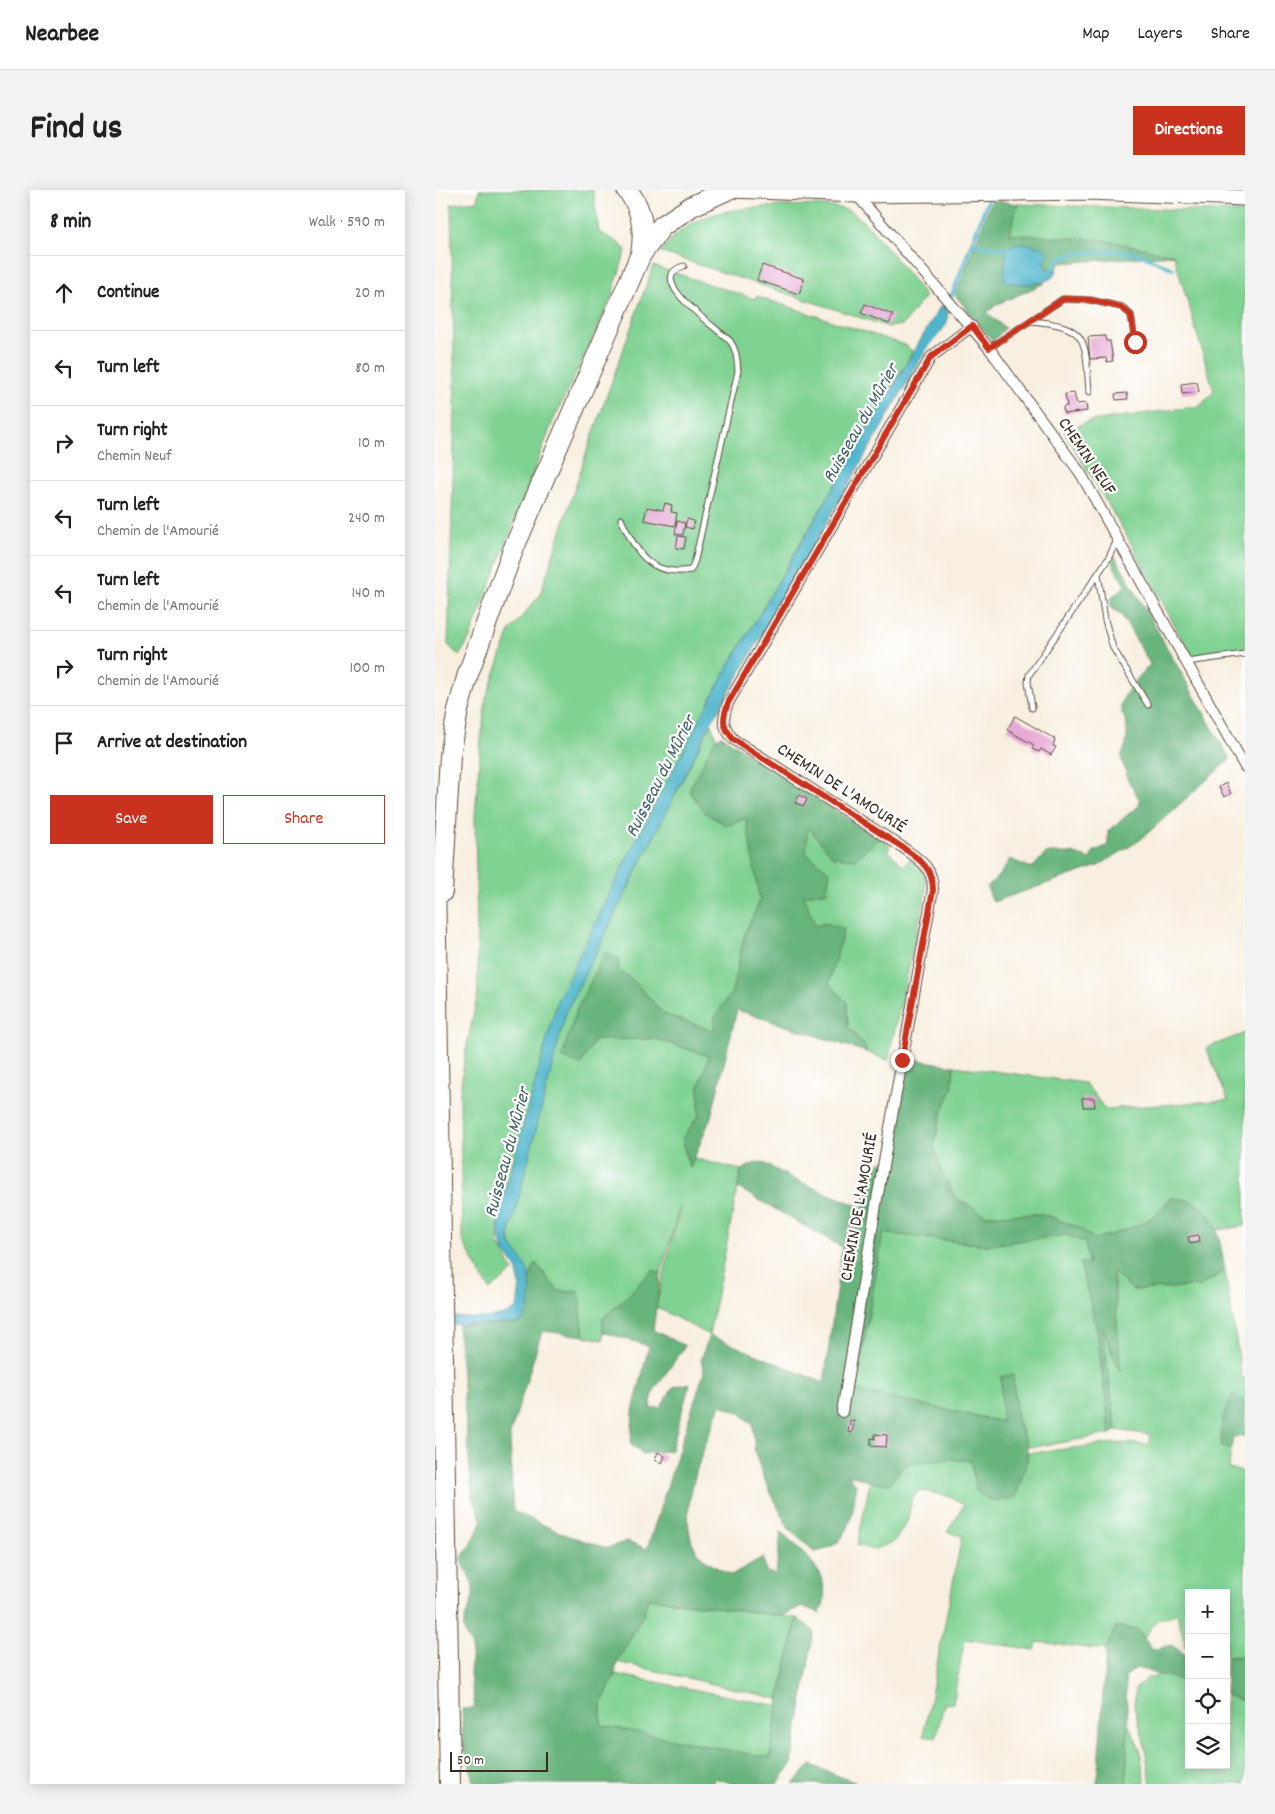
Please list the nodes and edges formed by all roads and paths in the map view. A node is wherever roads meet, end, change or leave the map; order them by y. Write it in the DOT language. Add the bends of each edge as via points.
graph roads {
  1 [pos="627,190"];
  2 [pos="727,190"];
  3 [pos="730,190"];
  4 [pos="1040,190"];
  5 [pos="1096,192"];
  6 [pos="855,193"];
  7 [pos="1245,198"];
  8 [pos="641,254"];
  9 [pos="684,266"];
  10 [pos="1031,321"];
  11 [pos="972,326"];
  12 [pos="1135,342"];
  13 [pos="989,348"];
  14 [pos="1089,392"];
  15 [pos="621,519"];
  16 [pos="1119,538"];
  17 [pos="1098,574"];
  18 [pos="1245,654"];
  19 [pos="1187,662"];
  20 [pos="1148,705"];
  21 [pos="1032,708"];
  22 [pos="1245,767"];
  23 [pos="435,876"];
  24 [pos="438,972"];
  25 [pos="842,1412"];
  26 [pos="450,1784"];
  1 -- 8 [label="highway" via="645,233"];
  2 -- 8 [label="highway" via="692,206 662,226"];
  3 -- 6 [label="main road"];
  4 -- 5 [label="main road"];
  5 -- 6 [label="main road"];
  5 -- 7 [label="main road"];
  6 -- 11 [label="street, CHEMIN NEUF"];
  8 -- 24 [label="highway" via="513,550 458,710 450,756"];
  9 -- 15 [label="lane" via="673,275 673,287 683,301 731,342 738,371 691,570 655,568 634,547"];
  10 -- 12 [label="lane" via="1063,299 1090,300 1121,307 1131,315"];
  10 -- 13 [label="lane"];
  10 -- 14 [label="lane" via="1061,324 1081,338 1086,350"];
  11 -- 13 [label="street, CHEMIN NEUF"];
  11 -- 25 [label="street, CHEMIN DE L'AMOURIÉ" via="931,357 723,716 725,729 733,739 902,847 924,863 933,878"];
  13 -- 16 [label="street, CHEMIN NEUF" via="1081,474"];
  16 -- 17 [label="lane"];
  16 -- 19 [label="street, CHEMIN NEUF"];
  17 -- 20 [label="lane" via="1113,648"];
  17 -- 21 [label="lane" via="1029,675"];
  18 -- 19 [label="lane"];
  19 -- 22 [label="street, CHEMIN NEUF"];
  23 -- 24 [label="highway"];
  24 -- 26 [label="highway"];
}
